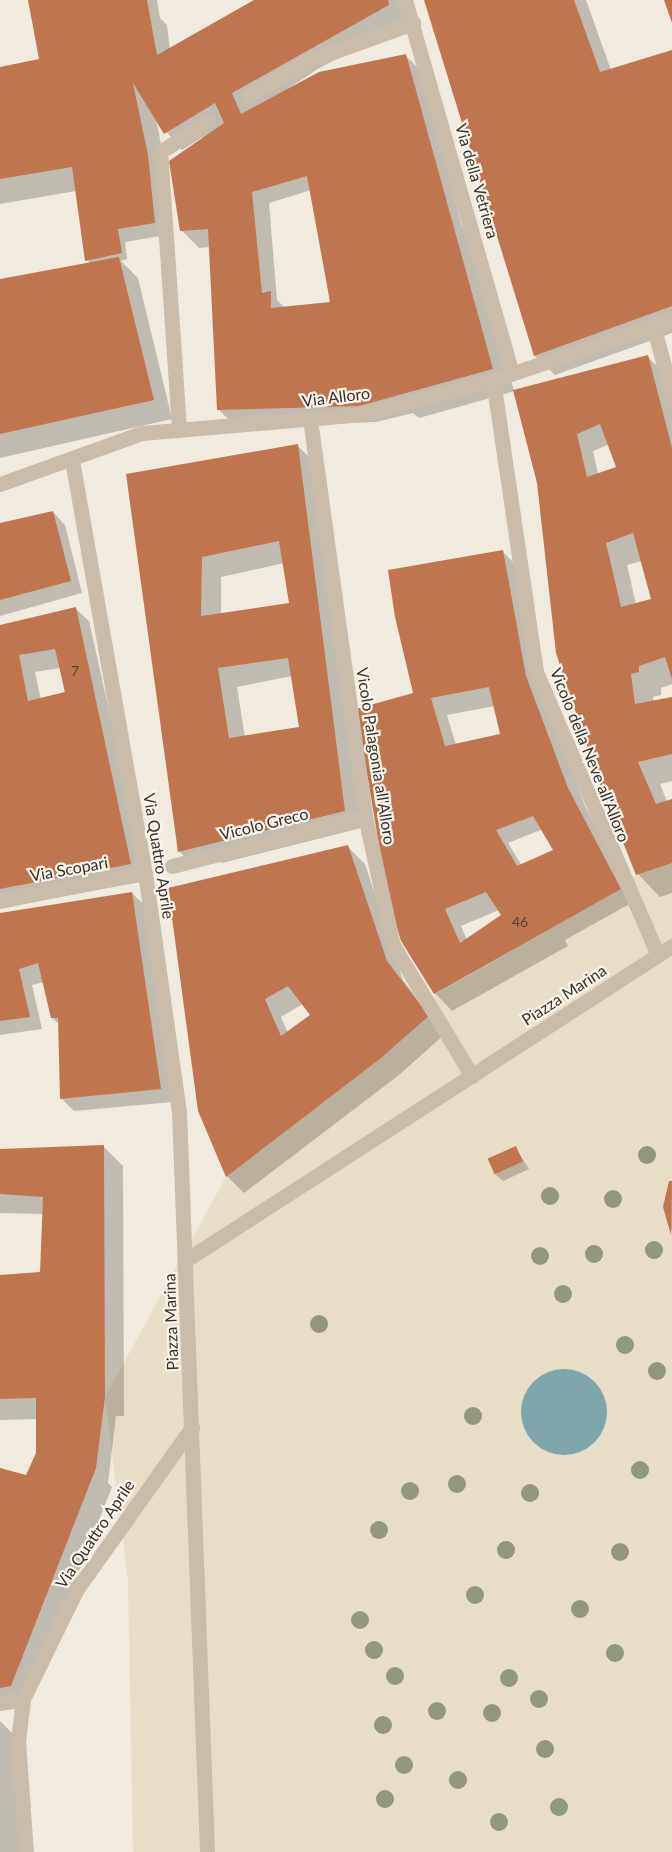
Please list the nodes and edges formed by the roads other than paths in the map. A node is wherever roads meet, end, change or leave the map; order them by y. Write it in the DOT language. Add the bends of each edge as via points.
graph roads {
  1 [pos="405,0"];
  2 [pos="413,23"];
  3 [pos="249,95"];
  4 [pos="208,121"];
  5 [pos="672,319"];
  6 [pos="653,326"];
  7 [pos="512,373"];
  8 [pos="493,381"];
  9 [pos="672,395"];
  10 [pos="310,419"];
  11 [pos="179,428"];
  12 [pos="72,460"];
  13 [pos="0,484"];
  14 [pos="365,816"];
  15 [pos="172,866"];
  16 [pos="145,873"];
  17 [pos="0,900"];
  18 [pos="672,946"];
  19 [pos="658,955"];
  20 [pos="471,1076"];
  21 [pos="186,1260"];
  22 [pos="192,1427"];
  23 [pos="23,1699"];
  24 [pos="0,1703"];
  25 [pos="26,1852"];
  26 [pos="207,1852"];
  1 -- 2 [label="street, Via della Vetriera"];
  2 -- 3 [label="street" via="308,61"];
  2 -- 7 [label="street, Via della Vetriera"];
  4 -- 11 [label="street" via="160,152"];
  5 -- 6 [label="street, Via Alloro"];
  6 -- 7 [label="street, Via Alloro"];
  6 -- 9 [label="street"];
  7 -- 8 [label="street, Via Alloro"];
  8 -- 10 [label="street, Via Alloro" via="362,414"];
  8 -- 19 [label="street, Vicolo della Neve all'Alloro" via="536,672"];
  10 -- 11 [label="street, Via Alloro"];
  10 -- 14 [label="street, Vicolo Palagonia all'Alloro"];
  11 -- 12 [label="street, Via Alloro" via="142,433"];
  12 -- 13 [label="street, Via Alloro"];
  12 -- 16 [label="street, Via Quattro Aprile"];
  14 -- 15 [label="street, Vicolo Greco"];
  14 -- 20 [label="street, Vicolo Palagonia all'Alloro" via="393,945"];
  16 -- 17 [label="street, Via Scopari"];
  16 -- 21 [label="street, Via Quattro Aprile" via="179,1112"];
  18 -- 19 [label="street, Piazza Marina"];
  19 -- 20 [label="street, Piazza Marina"];
  20 -- 21 [label="street, Piazza Marina"];
  21 -- 22 [label="street, Piazza Marina"];
  22 -- 23 [label="street, Via Quattro Aprile" via="77,1589"];
  22 -- 26 [label="street, Piazza Marina"];
  23 -- 24 [label="street"];
  23 -- 25 [label="street, Via Quattro Aprile" via="18,1741"];
}
